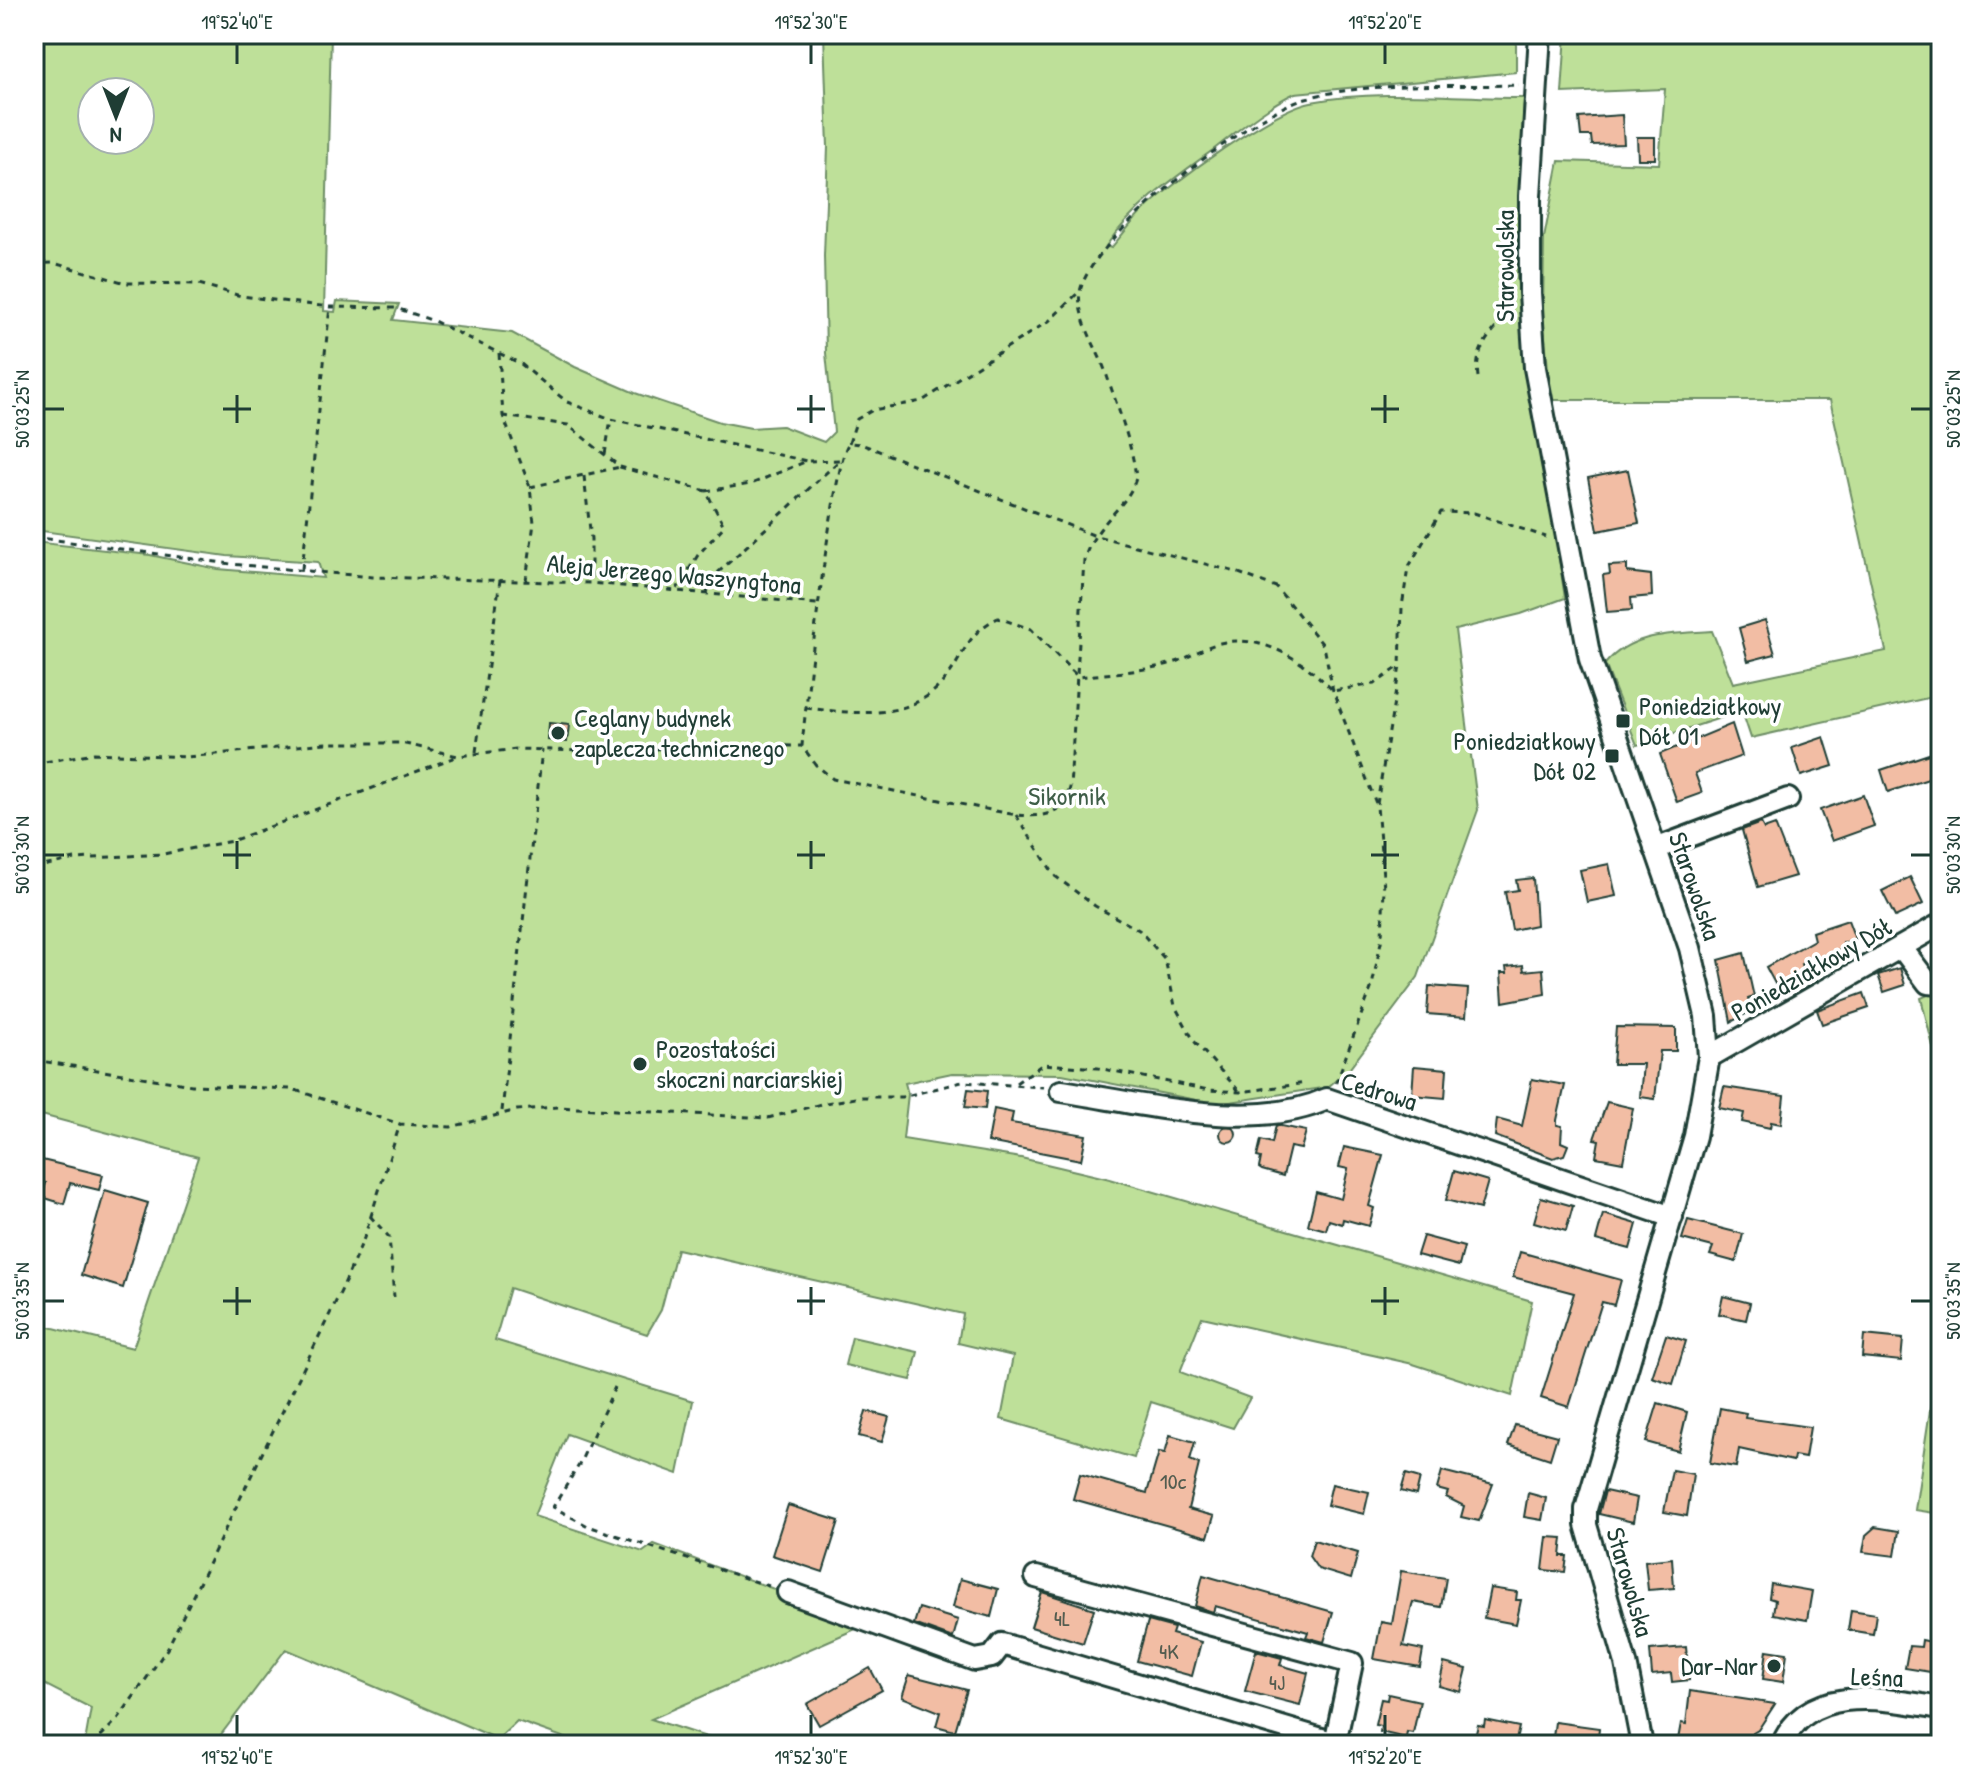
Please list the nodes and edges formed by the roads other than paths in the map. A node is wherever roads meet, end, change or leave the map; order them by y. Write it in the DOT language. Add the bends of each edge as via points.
graph roads {
  1 [pos="1540,34"];
  2 [pos="1788,799"];
  3 [pos="1655,849"];
  4 [pos="1941,924"];
  5 [pos="1901,947"];
  6 [pos="1941,984"];
  7 [pos="1709,1057"];
  8 [pos="1061,1091"];
  9 [pos="1672,1217"];
  10 [pos="1036,1577"];
  11 [pos="788,1592"];
  12 [pos="1941,1708"];
  13 [pos="1338,1744"];
  14 [pos="1642,1745"];
  15 [pos="1782,1745"];
  1 -- 3 [label="street, Starowolska" via="1530,196 1535,368 1596,680"];
  2 -- 3 [label="street"];
  3 -- 7 [label="street, Starowolska" via="1690,948 1706,1016"];
  4 -- 5 [label="street, Poniedziałkowy Dół"];
  5 -- 6 [label="street" via="1928,983"];
  5 -- 7 [label="street, Poniedziałkowy Dół"];
  7 -- 9 [label="street, Starowolska" via="1695,1136"];
  8 -- 9 [label="street, Cedrowa" via="1232,1115 1302,1110 1327,1099"];
  9 -- 14 [label="street, Starowolska" via="1586,1509"];
  10 -- 13 [label="street" via="1352,1663"];
  11 -- 13 [label="street" via="975,1660 992,1657 1002,1644"];
  12 -- 15 [label="street, Leśna" via="1863,1697 1831,1703 1805,1715"];
}
